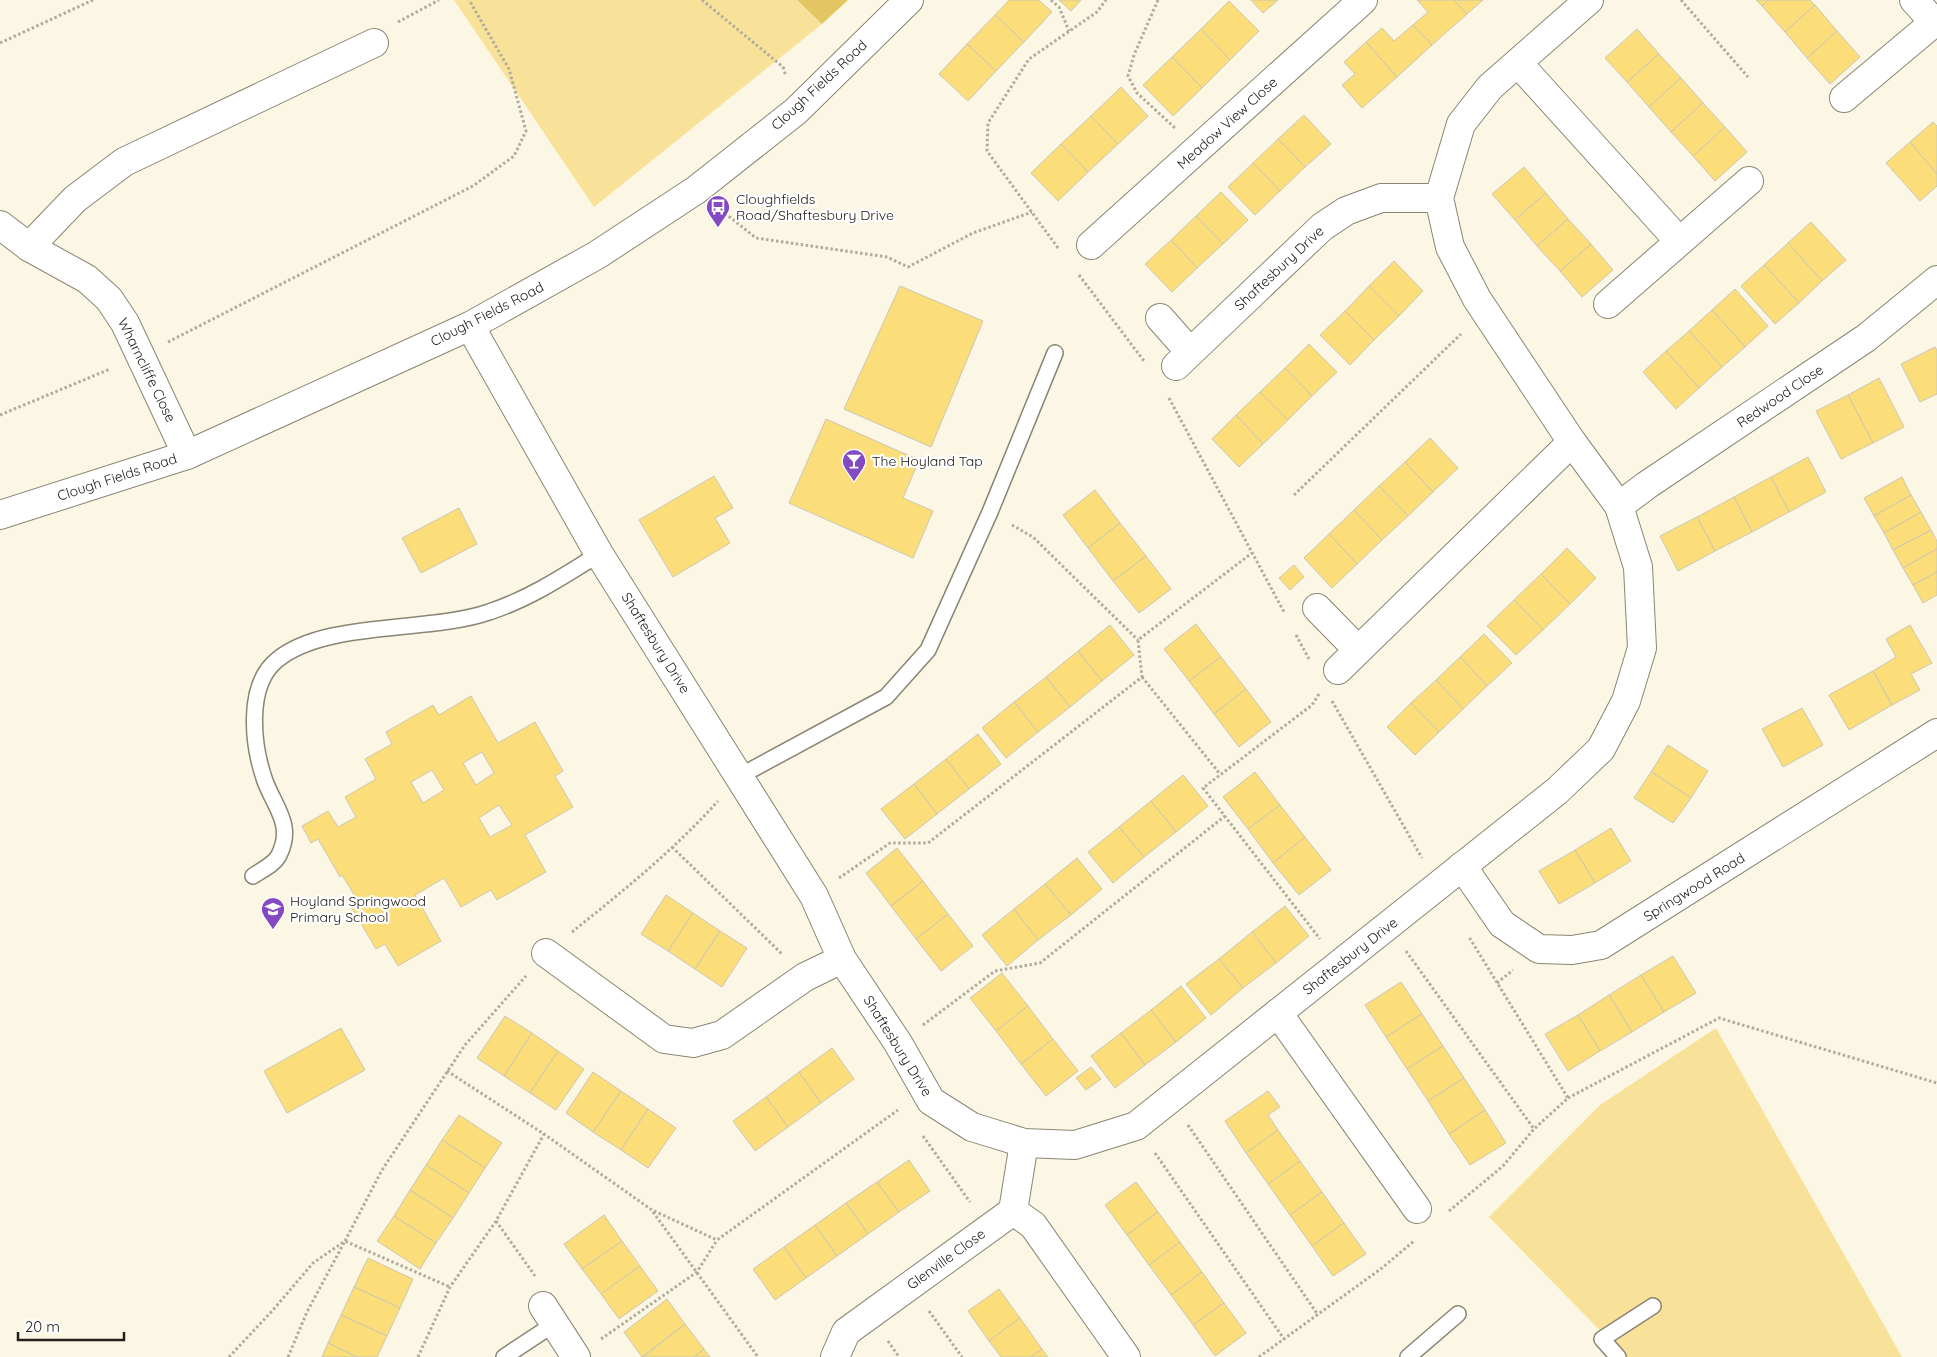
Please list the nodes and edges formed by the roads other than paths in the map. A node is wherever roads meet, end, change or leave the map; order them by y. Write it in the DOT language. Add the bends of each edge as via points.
graph roads {
  1 [pos="909,0"];
  2 [pos="1363,0"];
  3 [pos="1589,0"];
  4 [pos="1914,0"];
  5 [pos="1936,21"];
  6 [pos="374,43"];
  7 [pos="1518,63"];
  8 [pos="1844,98"];
  9 [pos="1749,181"];
  10 [pos="1439,198"];
  11 [pos="0,224"];
  12 [pos="1679,241"];
  13 [pos="1091,245"];
  14 [pos="29,247"];
  15 [pos="1937,280"];
  16 [pos="1608,304"];
  17 [pos="1160,318"];
  18 [pos="470,326"];
  19 [pos="1055,353"];
  20 [pos="1572,442"];
  21 [pos="187,454"];
  22 [pos="1619,506"];
  23 [pos="0,515"];
  24 [pos="599,554"];
  25 [pos="1317,608"];
  26 [pos="1358,650"];
  27 [pos="1331,679"];
  28 [pos="1937,733"];
  29 [pos="740,776"];
  30 [pos="1462,866"];
  31 [pos="253,876"];
  32 [pos="546,953"];
  33 [pos="842,958"];
  34 [pos="1278,1013"];
  35 [pos="1024,1144"];
  36 [pos="1417,1209"];
  37 [pos="1013,1211"];
  38 [pos="1653,1306"];
  39 [pos="1458,1314"];
  40 [pos="548,1315"];
  41 [pos="504,1357"];
  42 [pos="576,1357"];
  43 [pos="835,1357"];
  44 [pos="1126,1357"];
  45 [pos="1408,1357"];
  46 [pos="1618,1357"];
  1 -- 18 [label="street, Clough Fields Road" via="796,110 696,190 597,255"];
  2 -- 13 [label="street, Meadow View Close"];
  3 -- 7 [label="street, Shaftesbury Drive"];
  4 -- 5 [label="street"];
  5 -- 8 [label="street"];
  6 -- 14 [label="street" via="124,162 75,200"];
  7 -- 10 [label="street, Shaftesbury Drive" via="1490,87 1461,124"];
  7 -- 12 [label="street"];
  9 -- 12 [label="street"];
  10 -- 17 [label="street, Shaftesbury Drive" via="1381,198 1346,211 1322,227 1183,359"];
  10 -- 20 [label="street, Shaftesbury Drive" via="1450,247 1477,299"];
  11 -- 14 [label="street, Wharncliffe Close"];
  12 -- 16 [label="street"];
  14 -- 21 [label="street, Wharncliffe Close" via="87,279 109,299 142,356"];
  15 -- 22 [label="street, Redwood Close" via="1866,338"];
  18 -- 21 [label="street, Clough Fields Road"];
  18 -- 24 [label="street, Shaftesbury Drive"];
  19 -- 29 [label="lane" via="990,512 928,650 886,697"];
  20 -- 22 [label="street, Shaftesbury Drive"];
  20 -- 26 [label="street"];
  21 -- 23 [label="street, Clough Fields Road"];
  22 -- 30 [label="street, Shaftesbury Drive" via="1638,567 1642,648 1626,701 1601,749 1557,791"];
  24 -- 29 [label="street, Shaftesbury Drive"];
  24 -- 31 [label="lane" via="534,594 488,613 338,636 305,644 277,660 264,674 256,700 254,741 265,781 286,829 278,858"];
  25 -- 26 [label="street"];
  26 -- 27 [label="street"];
  28 -- 30 [label="street, Springwood Road" via="1601,945 1572,950 1539,949 1502,924"];
  29 -- 33 [label="street, Shaftesbury Drive" via="814,896"];
  30 -- 34 [label="street, Shaftesbury Drive"];
  32 -- 33 [label="street" via="664,1038 693,1043 722,1035 806,977"];
  33 -- 35 [label="street, Shaftesbury Drive" via="932,1101 972,1127"];
  34 -- 35 [label="street, Shaftesbury Drive" via="1136,1126 1075,1145"];
  34 -- 36 [label="street"];
  35 -- 37 [label="street"];
  37 -- 43 [label="street, Glenville Close" via="846,1332"];
  37 -- 44 [label="street" via="1033,1225"];
  38 -- 46 [label="lane" via="1602,1339"];
  39 -- 45 [label="lane"];
  40 -- 41 [label="lane"];
  40 -- 42 [label="street"];
}
